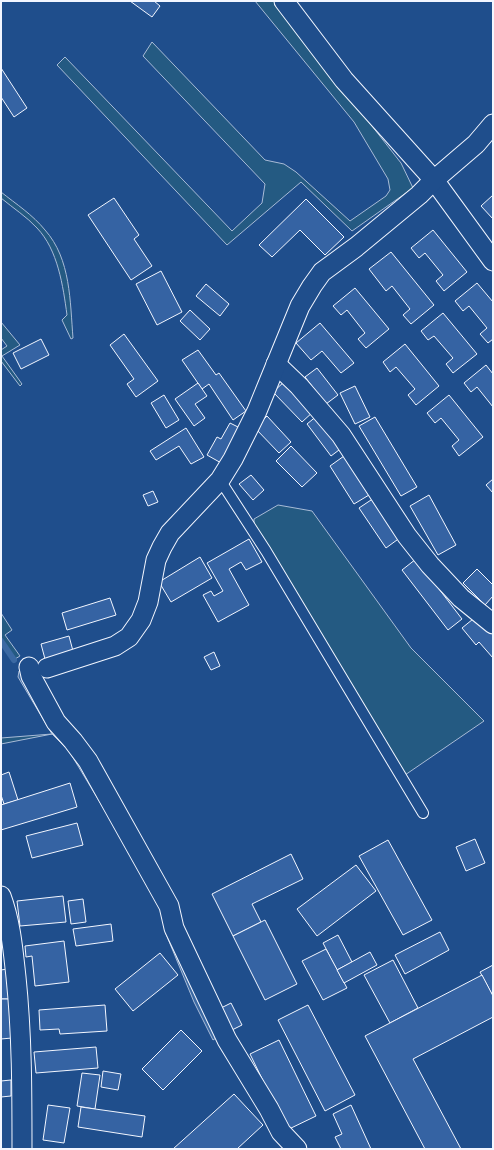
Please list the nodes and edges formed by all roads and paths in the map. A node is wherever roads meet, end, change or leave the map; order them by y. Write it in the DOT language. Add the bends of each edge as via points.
graph roads {
  1 [pos="284,1"];
  2 [pos="493,124"];
  3 [pos="434,180"];
  4 [pos="493,261"];
  5 [pos="276,364"];
  6 [pos="220,480"];
  7 [pos="493,624"];
  8 [pos="423,813"];
  9 [pos="1,896"];
  10 [pos="22,1149"];
  11 [pos="297,1149"];
  1 -- 3 [label="street" via="344,80"];
  2 -- 3 [label="street" via="476,144"];
  3 -- 4 [label="street"];
  3 -- 5 [label="street" via="420,195 322,272 300,306"];
  5 -- 6 [label="street" via="257,411"];
  5 -- 7 [label="street" via="299,386 341,435 407,536 430,565 461,598"];
  6 -- 8 [label="lane" via="266,550"];
  6 -- 11 [label="street" via="170,533 156,560 148,602 141,620 129,636 115,646 38,667 30,676 56,722 88,761 169,906 174,928 227,1040 281,1132"];
  9 -- 10 [label="street" via="12,935 19,1006"];
}
